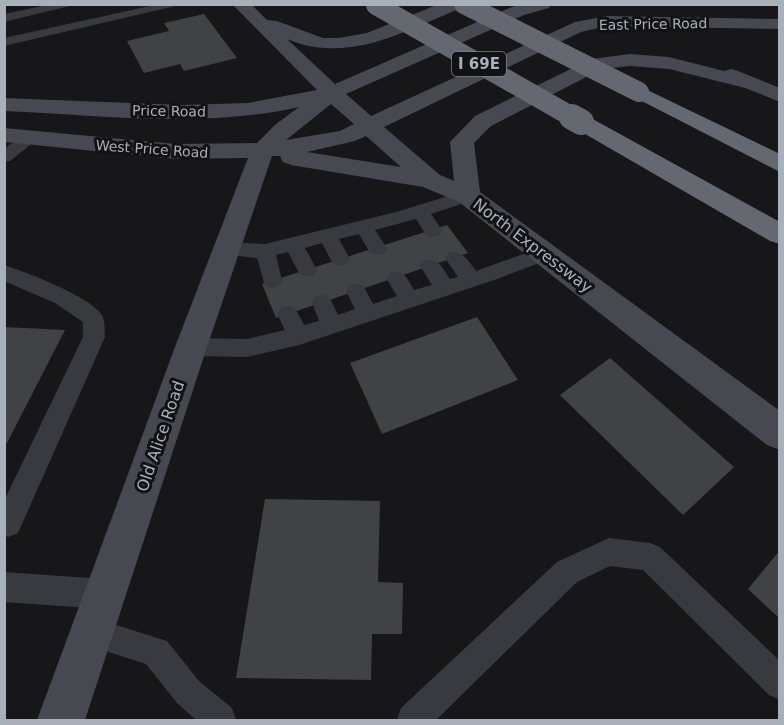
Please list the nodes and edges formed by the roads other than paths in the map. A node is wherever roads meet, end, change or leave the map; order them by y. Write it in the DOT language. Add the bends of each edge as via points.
graph roads {
  1 [pos="72,4"];
  2 [pos="178,4"];
  3 [pos="455,4"];
  4 [pos="464,4"];
  5 [pos="543,4"];
  6 [pos="376,5"];
  7 [pos="161,6"];
  8 [pos="579,9"];
  9 [pos="246,11"];
  10 [pos="4,18"];
  11 [pos="607,21"];
  12 [pos="780,24"];
  13 [pos="4,42"];
  14 [pos="752,84"];
  15 [pos="333,93"];
  16 [pos="780,96"];
  17 [pos="4,104"];
  18 [pos="369,126"];
  19 [pos="4,135"];
  20 [pos="29,138"];
  21 [pos="262,152"];
  22 [pos="4,157"];
  23 [pos="780,164"];
  24 [pos="431,181"];
  25 [pos="468,196"];
  26 [pos="420,211"];
  27 [pos="398,218"];
  28 [pos="364,227"];
  29 [pos="433,230"];
  30 [pos="780,234"];
  31 [pos="328,236"];
  32 [pos="410,237"];
  33 [pos="294,244"];
  34 [pos="377,248"];
  35 [pos="227,249"];
  36 [pos="265,251"];
  37 [pos="543,254"];
  38 [pos="455,258"];
  39 [pos="340,259"];
  40 [pos="430,266"];
  41 [pos="307,270"];
  42 [pos="4,272"];
  43 [pos="396,278"];
  44 [pos="472,280"];
  45 [pos="272,281"];
  46 [pos="445,288"];
  47 [pos="356,291"];
  48 [pos="409,299"];
  49 [pos="322,302"];
  50 [pos="367,313"];
  51 [pos="288,314"];
  52 [pos="332,325"];
  53 [pos="299,336"];
  54 [pos="191,347"];
  55 [pos="780,433"];
  56 [pos="8,523"];
  57 [pos="4,587"];
  58 [pos="104,594"];
  59 [pos="91,632"];
  60 [pos="780,684"];
  61 [pos="61,720"];
  62 [pos="220,720"];
  63 [pos="413,720"];
  1 -- 10 [label="lane"];
  2 -- 7 [label="lane"];
  3 -- 9 [label="main road" via="391,30 340,44 306,40"];
  4 -- 23 [label="highway, I 69E, bridge"];
  5 -- 15 [label="main road" via="518,11"];
  6 -- 30 [label="highway, I 69E, bridge"];
  7 -- 13 [label="lane"];
  8 -- 11 [label="main road"];
  9 -- 15 [label="main road, North Expressway"];
  11 -- 12 [label="main road, East Price Road"];
  11 -- 14 [label="main road"];
  11 -- 18 [label="main road, East Price Road" via="575,28"];
  14 -- 16 [label="main road"];
  14 -- 25 [label="main road" via="669,63 598,63 483,121 462,142"];
  15 -- 17 [label="main road, Price Road" via="217,112"];
  15 -- 18 [label="main road, North Expressway"];
  15 -- 21 [label="main road" via="284,129"];
  18 -- 21 [label="main road, West Price Road" via="322,143"];
  18 -- 24 [label="main road, North Expressway"];
  19 -- 20 [label="main road, West Price Road"];
  20 -- 21 [label="main road, West Price Road" via="194,154"];
  20 -- 22 [label="lane"];
  21 -- 24 [label="main road"];
  21 -- 35 [label="main road, Old Alice Road"];
  24 -- 25 [label="main road, North Expressway"];
  25 -- 26 [label="lane"];
  25 -- 37 [label="main road, North Expressway"];
  26 -- 27 [label="lane"];
  26 -- 29 [label="lane"];
  27 -- 28 [label="lane"];
  27 -- 32 [label="lane"];
  28 -- 31 [label="lane"];
  28 -- 34 [label="lane"];
  31 -- 33 [label="lane"];
  31 -- 39 [label="lane"];
  33 -- 36 [label="lane"];
  33 -- 41 [label="lane"];
  35 -- 36 [label="lane"];
  35 -- 54 [label="main road, Old Alice Road"];
  36 -- 45 [label="lane"];
  37 -- 44 [label="lane"];
  37 -- 55 [label="main road, North Expressway"];
  38 -- 44 [label="lane"];
  40 -- 46 [label="lane"];
  42 -- 56 [label="lane" via="62,297 93,318 94,336"];
  43 -- 48 [label="lane"];
  44 -- 46 [label="lane"];
  46 -- 48 [label="lane"];
  47 -- 50 [label="lane"];
  48 -- 50 [label="lane"];
  49 -- 52 [label="lane"];
  50 -- 52 [label="lane"];
  51 -- 53 [label="lane"];
  52 -- 53 [label="lane"];
  53 -- 54 [label="lane" via="247,348"];
  54 -- 58 [label="main road, Old Alice Road"];
  57 -- 58 [label="lane"];
  58 -- 59 [label="main road, Old Alice Road"];
  59 -- 61 [label="main road, Old Alice Road"];
  59 -- 62 [label="lane" via="156,652 188,692"];
  60 -- 63 [label="lane" via="650,557 609,552 567,572"];
}
